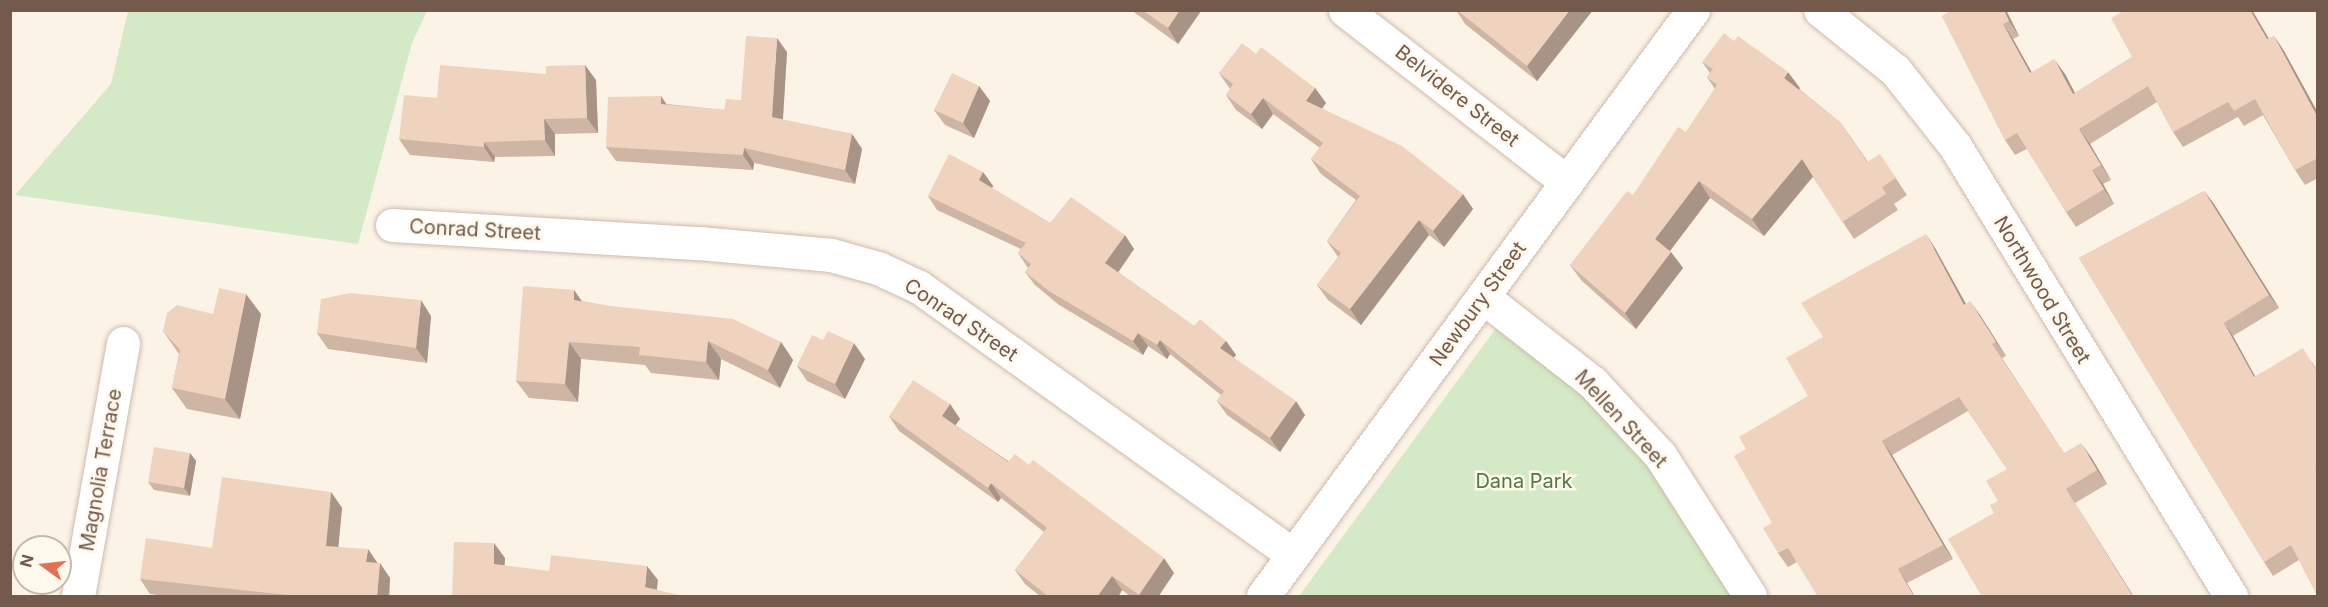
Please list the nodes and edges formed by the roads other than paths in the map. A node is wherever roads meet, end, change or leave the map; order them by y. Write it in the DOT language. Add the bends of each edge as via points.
graph roads {
  1 [pos="1345,10"];
  2 [pos="1693,10"];
  3 [pos="1820,10"];
  4 [pos="1568,182"];
  5 [pos="392,225"];
  6 [pos="1483,297"];
  7 [pos="123,343"];
  8 [pos="1293,555"];
  9 [pos="78,597"];
  10 [pos="1263,597"];
  11 [pos="1750,597"];
  12 [pos="2231,597"];
  1 -- 4 [label="street, Belvidere Street"];
  2 -- 4 [label="street, Newbury Street"];
  3 -- 12 [label="street, Northwood Street" via="1895,70 1955,146"];
  4 -- 6 [label="street, Newbury Street"];
  5 -- 8 [label="street, Conrad Street" via="699,243 831,255 878,268 919,287"];
  6 -- 8 [label="street, Newbury Street"];
  6 -- 11 [label="street, Mellen Street" via="1593,383 1660,455"];
  7 -- 9 [label="street, Magnolia Terrace"];
  8 -- 10 [label="street, Newbury Street"];
}
